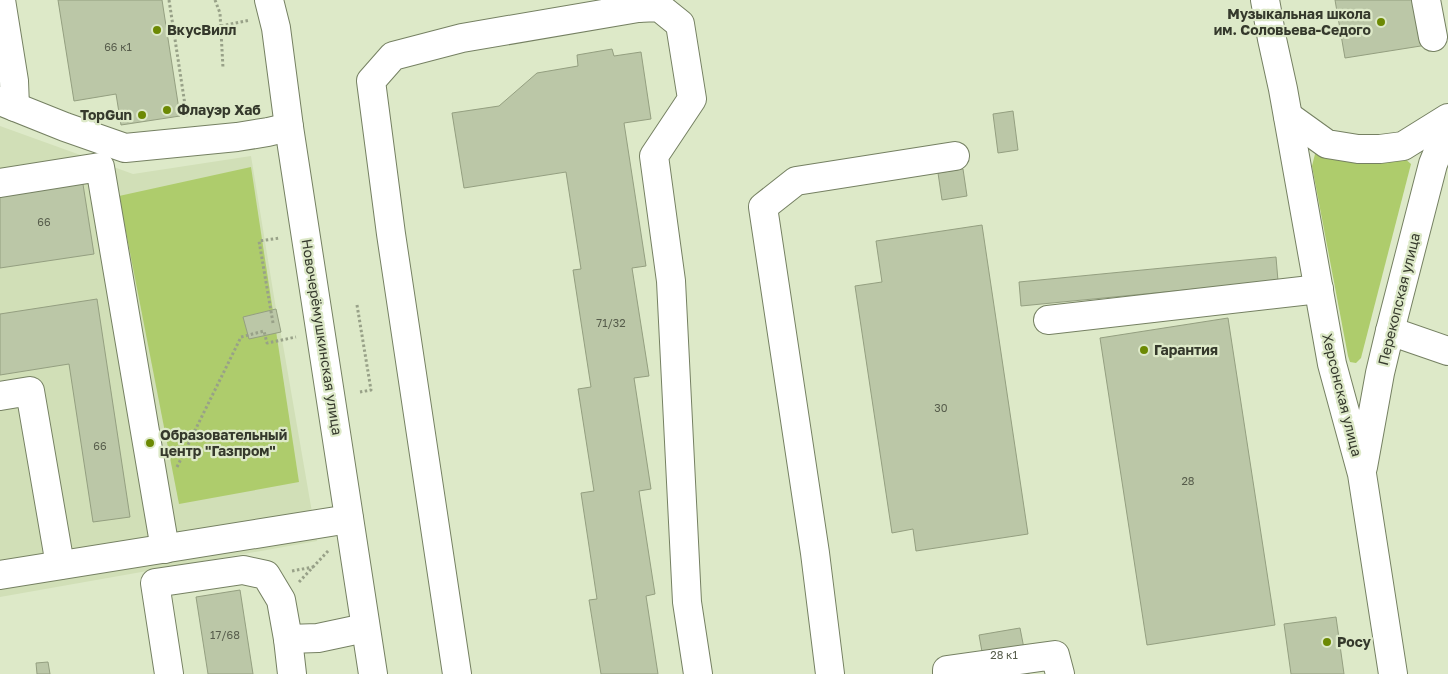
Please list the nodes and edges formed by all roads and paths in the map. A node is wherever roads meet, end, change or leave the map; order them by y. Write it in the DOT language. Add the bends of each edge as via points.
graph roads {
  1 [pos="1,0"];
  2 [pos="169,0"];
  3 [pos="215,0"];
  4 [pos="1265,0"];
  5 [pos="1426,0"];
  6 [pos="638,4"];
  7 [pos="260,10"];
  8 [pos="221,26"];
  9 [pos="1433,37"];
  10 [pos="223,68"];
  11 [pos="8,104"];
  12 [pos="187,115"];
  13 [pos="1288,116"];
  14 [pos="1448,118"];
  15 [pos="289,127"];
  16 [pos="1448,127"];
  17 [pos="955,156"];
  18 [pos="0,183"];
  19 [pos="285,237"];
  20 [pos="1318,289"];
  21 [pos="357,305"];
  22 [pos="1048,320"];
  23 [pos="273,323"];
  24 [pos="1390,331"];
  25 [pos="300,336"];
  26 [pos="1448,351"];
  27 [pos="360,392"];
  28 [pos="0,396"];
  29 [pos="175,470"];
  30 [pos="1362,474"];
  31 [pos="349,519"];
  32 [pos="332,546"];
  33 [pos="165,548"];
  34 [pos="60,565"];
  35 [pos="0,575"];
  36 [pos="281,600"];
  37 [pos="365,628"];
  38 [pos="288,639"];
  39 [pos="169,674"];
  40 [pos="292,674"];
  41 [pos="373,674"];
  42 [pos="457,674"];
  43 [pos="698,674"];
  44 [pos="830,674"];
  45 [pos="947,674"];
  46 [pos="1060,674"];
  47 [pos="1393,674"];
  1 -- 11 [label="street" via="14,81"];
  2 -- 12 [label="path"];
  3 -- 8 [label="path"];
  4 -- 13 [label="street, Херсонская улица"];
  5 -- 9 [label="street"];
  6 -- 42 [label="street" via="462,38 393,56 371,81"];
  6 -- 43 [label="street" via="659,7 680,24 692,99 654,156 671,281 687,602"];
  7 -- 8 [label="path"];
  7 -- 15 [label="street, Новочерёмушкинская улица" via="276,28"];
  8 -- 10 [label="path"];
  11 -- 15 [label="street" via="125,148 237,137"];
  13 -- 14 [label="street" via="1327,144 1358,149 1403,146"];
  13 -- 20 [label="street, Херсонская улица"];
  15 -- 31 [label="street, Новочерёмушкинская улица"];
  16 -- 24 [label="street, Перекопская улица" via="1433,164"];
  17 -- 44 [label="street" via="796,180 763,207"];
  18 -- 33 [label="street" via="100,167"];
  19 -- 23 [label="path" via="260,241"];
  20 -- 22 [label="street"];
  20 -- 30 [label="street, Херсонская улица" via="1332,364"];
  21 -- 27 [label="path" via="371,390"];
  24 -- 26 [label="street"];
  24 -- 30 [label="street, Перекопская улица"];
  25 -- 29 [label="path" via="266,343 264,331 241,337"];
  28 -- 34 [label="street" via="30,391"];
  30 -- 47 [label="street, Херсонская улица"];
  31 -- 33 [label="street"];
  31 -- 37 [label="street, Новочерёмушкинская улица"];
  32 -- 36 [label="path"];
  33 -- 34 [label="street"];
  34 -- 35 [label="street"];
  36 -- 38 [label="street"];
  36 -- 39 [label="street" via="266,574 243,570 156,583"];
  37 -- 38 [label="street" via="318,638"];
  37 -- 41 [label="street, Новочерёмушкинская улица"];
  38 -- 40 [label="street"];
  45 -- 46 [label="street" via="947,670 1054,655"];
}
